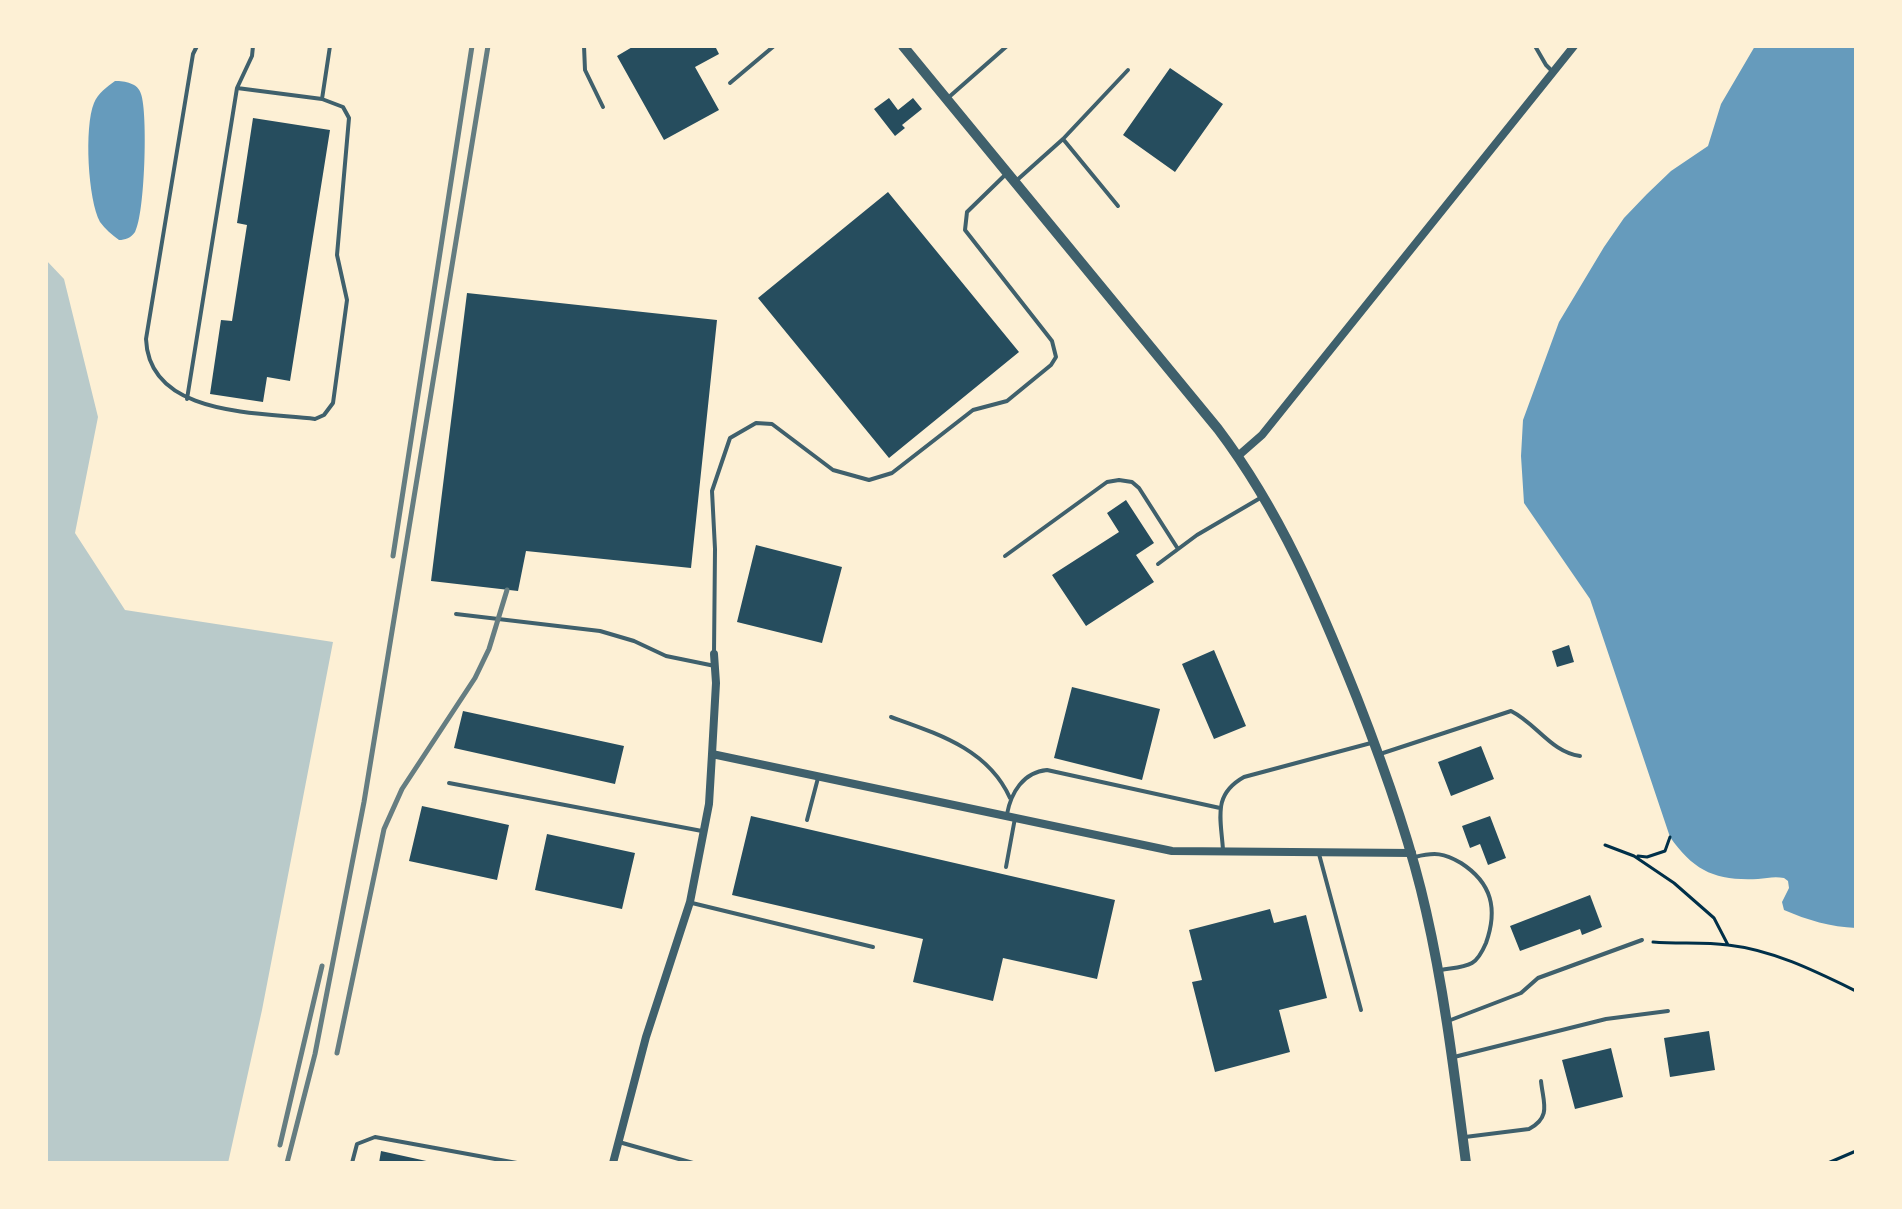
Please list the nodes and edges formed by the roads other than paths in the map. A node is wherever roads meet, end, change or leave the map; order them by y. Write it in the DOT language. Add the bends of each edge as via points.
graph roads {
  1 [pos="197,46"];
  2 [pos="253,46"];
  3 [pos="330,46"];
  4 [pos="584,46"];
  5 [pos="774,46"];
  6 [pos="903,46"];
  7 [pos="1007,46"];
  8 [pos="1535,46"];
  9 [pos="1574,46"];
  10 [pos="1128,70"];
  11 [pos="1553,72"];
  12 [pos="730,83"];
  13 [pos="237,88"];
  14 [pos="322,99"];
  15 [pos="947,99"];
  16 [pos="603,107"];
  17 [pos="1063,139"];
  18 [pos="1011,178"];
  19 [pos="1118,206"];
  20 [pos="187,399"];
  21 [pos="1238,456"];
  22 [pos="1264,496"];
  23 [pos="1178,549"];
  24 [pos="1005,556"];
  25 [pos="1158,564"];
  26 [pos="456,614"];
  27 [pos="714,654"];
  28 [pos="715,666"];
  29 [pos="891,717"];
  30 [pos="1374,743"];
  31 [pos="712,754"];
  32 [pos="1378,755"];
  33 [pos="1580,756"];
  34 [pos="818,776"];
  35 [pos="449,783"];
  36 [pos="1010,798"];
  37 [pos="1220,808"];
  38 [pos="1011,818"];
  39 [pos="807,820"];
  40 [pos="704,831"];
  41 [pos="1223,853"];
  42 [pos="1319,854"];
  43 [pos="1412,856"];
  44 [pos="1006,867"];
  45 [pos="690,902"];
  46 [pos="1642,940"];
  47 [pos="873,947"];
  48 [pos="1438,971"];
  49 [pos="1361,1010"];
  50 [pos="1668,1011"];
  51 [pos="1446,1022"];
  52 [pos="1451,1058"];
  53 [pos="1541,1081"];
  54 [pos="1463,1138"];
  55 [pos="619,1142"];
  56 [pos="352,1163"];
  57 [pos="517,1163"];
  58 [pos="613,1163"];
  59 [pos="693,1163"];
  60 [pos="1466,1163"];
  1 -- 20 [label="lane" via="146,339 155,372"];
  2 -- 13 [label="lane"];
  3 -- 14 [label="lane"];
  4 -- 16 [label="lane" via="585,70"];
  5 -- 12 [label="lane"];
  6 -- 15 [label="street"];
  7 -- 15 [label="lane"];
  8 -- 11 [label="lane"];
  9 -- 11 [label="street"];
  10 -- 17 [label="lane"];
  11 -- 21 [label="street" via="1262,435"];
  13 -- 14 [label="lane"];
  13 -- 20 [label="lane"];
  14 -- 20 [label="lane" via="343,107 349,118 337,255 347,300 333,403 315,419"];
  15 -- 18 [label="street"];
  17 -- 18 [label="lane"];
  17 -- 19 [label="lane"];
  18 -- 21 [label="street"];
  18 -- 27 [label="lane" via="967,212 965,230 1052,341 1056,357 1007,401 973,410 884,477 869,480 833,470 772,424 756,423 730,438 712,491"];
  21 -- 22 [label="street"];
  22 -- 23 [label="lane"];
  22 -- 30 [label="street" via="1302,568"];
  23 -- 24 [label="lane" via="1139,488 1119,480 1099,487"];
  23 -- 25 [label="lane"];
  26 -- 28 [label="lane" via="600,631 666,656"];
  27 -- 28 [label="street"];
  28 -- 31 [label="street"];
  29 -- 36 [label="lane" via="978,756"];
  30 -- 32 [label="street"];
  30 -- 37 [label="lane" via="1244,777 1230,785"];
  31 -- 34 [label="street"];
  31 -- 40 [label="street"];
  32 -- 33 [label="lane" via="1511,711 1560,750"];
  32 -- 43 [label="street"];
  34 -- 38 [label="street"];
  34 -- 39 [label="lane"];
  35 -- 40 [label="lane"];
  36 -- 37 [label="lane" via="1031,775 1054,770"];
  36 -- 38 [label="lane"];
  37 -- 41 [label="lane"];
  38 -- 41 [label="street" via="1172,851"];
  38 -- 44 [label="lane"];
  40 -- 45 [label="street"];
  41 -- 42 [label="street"];
  42 -- 43 [label="street"];
  42 -- 49 [label="lane"];
  43 -- 48 [label="street"];
  43 -- 48 [label="lane" via="1434,852 1453,858 1479,876 1493,904 1491,927 1478,958"];
  45 -- 47 [label="lane"];
  45 -- 55 [label="street"];
  46 -- 51 [label="lane" via="1538,978 1521,993"];
  48 -- 51 [label="street"];
  50 -- 52 [label="lane" via="1606,1019"];
  51 -- 52 [label="street"];
  52 -- 54 [label="street"];
  53 -- 54 [label="lane" via="1545,1114 1538,1124"];
  54 -- 60 [label="street"];
  55 -- 58 [label="street"];
  55 -- 59 [label="lane"];
  56 -- 57 [label="lane" via="357,1144 375,1137"];
}
